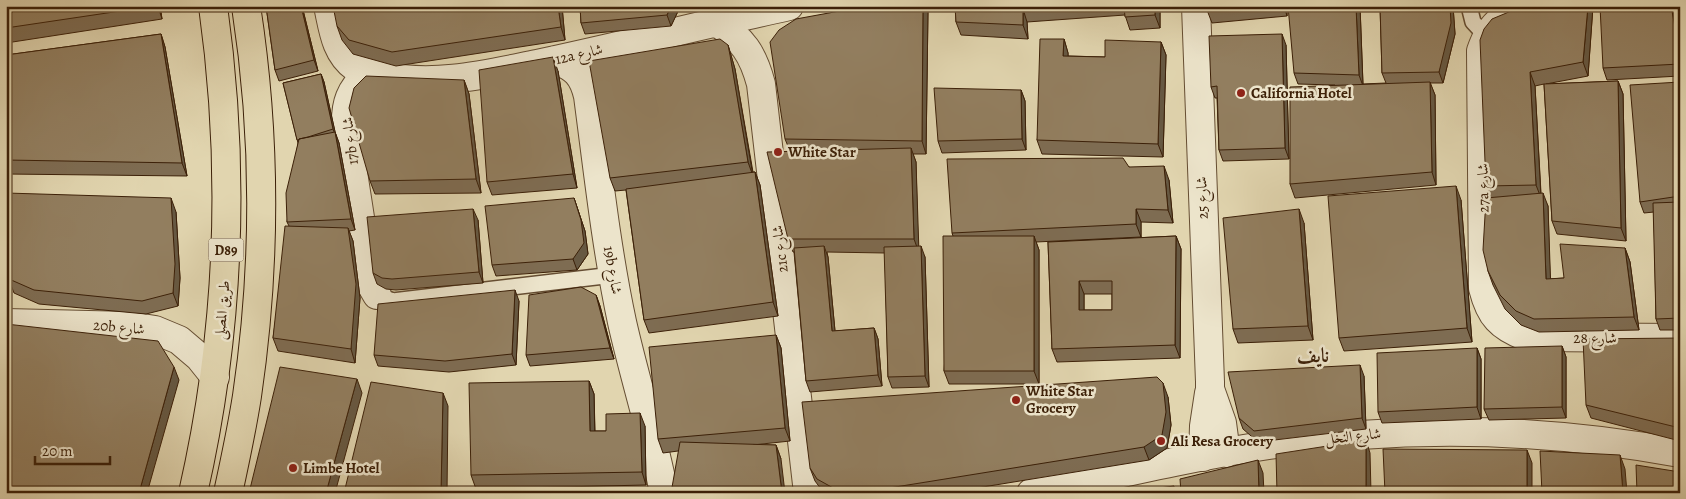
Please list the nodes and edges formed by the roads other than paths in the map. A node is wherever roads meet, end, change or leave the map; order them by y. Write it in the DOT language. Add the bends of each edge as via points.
graph roads {
  1 [pos="213,6"];
  2 [pos="246,6"];
  3 [pos="328,6"];
  4 [pos="789,6"];
  5 [pos="1196,6"];
  6 [pos="1469,6"];
  7 [pos="1534,6"];
  8 [pos="754,10"];
  9 [pos="716,22"];
  10 [pos="1486,36"];
  11 [pos="555,60"];
  12 [pos="368,73"];
  13 [pos="613,275"];
  14 [pos="377,295"];
  15 [pos="6,323"];
  16 [pos="1511,331"];
  17 [pos="1680,338"];
  18 [pos="214,377"];
  19 [pos="1680,453"];
  20 [pos="1214,455"];
  21 [pos="193,493"];
  22 [pos="228,493"];
  23 [pos="664,493"];
  24 [pos="808,493"];
  25 [pos="1031,493"];
  1 -- 18 [label="main road, طريق المصلى / D89" via="225,107 228,183 225,278"];
  2 -- 22 [label="main road, D89" via="258,107 261,243 246,397"];
  3 -- 12 [label="street" via="339,48 346,59"];
  4 -- 8 [label="street, 12a شارع"];
  5 -- 20 [label="street, شارع 25" via="1210,389 1222,423"];
  6 -- 10 [label="lane" via="1473,22"];
  7 -- 10 [label="street" via="1508,14"];
  8 -- 9 [label="street, 12a شارع"];
  9 -- 11 [label="street, 12a شارع"];
  9 -- 24 [label="street, 21c شارع" via="746,47 756,65 761,84"];
  10 -- 16 [label="street, 27a شارع" via="1481,51 1483,288 1497,320"];
  11 -- 12 [label="street, 12a شارع" via="473,77 420,81"];
  11 -- 13 [label="street, 19b شارع" via="567,64 585,83"];
  12 -- 14 [label="street, 17b شارع" via="357,83 345,112 370,283"];
  13 -- 14 [label="lane" via="401,300"];
  13 -- 23 [label="street, 19b شارع"];
  15 -- 18 [label="street, 20b شارع" via="130,326 155,330 179,340 199,357"];
  16 -- 17 [label="street, شارع 28" via="1528,337"];
  18 -- 21 [label="main road, طريق المصلى / D89"];
  19 -- 20 [label="street, شارع النخل" via="1572,437 1433,432 1380,433 1270,445"];
  20 -- 25 [label="street, شارع النخل"];
}
